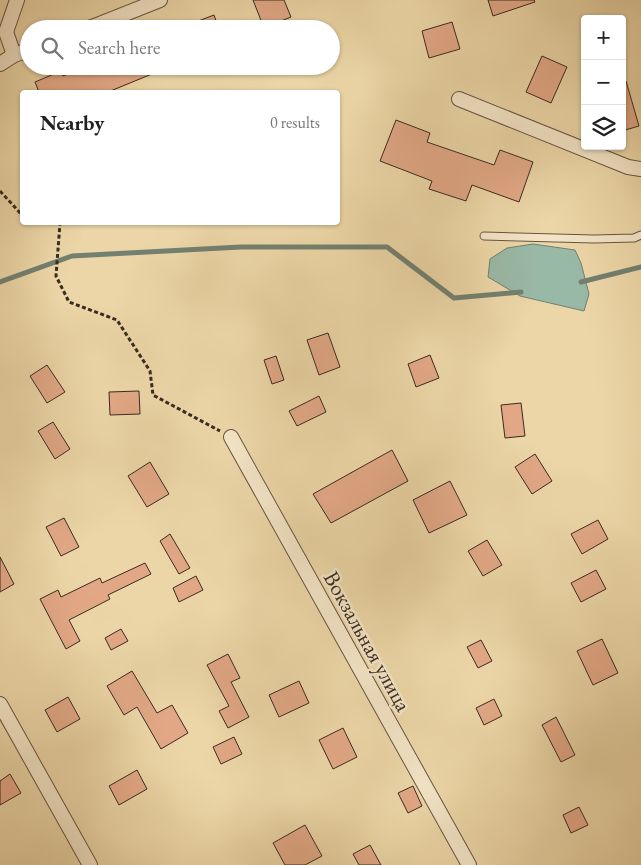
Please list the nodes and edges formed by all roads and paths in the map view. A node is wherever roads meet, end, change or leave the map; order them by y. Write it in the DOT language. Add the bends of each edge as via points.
graph roads {
  1 [pos="17,0"];
  2 [pos="160,0"];
  3 [pos="110,20"];
  4 [pos="20,53"];
  5 [pos="14,55"];
  6 [pos="0,64"];
  7 [pos="460,99"];
  8 [pos="641,169"];
  9 [pos="0,191"];
  10 [pos="20,213"];
  11 [pos="60,225"];
  12 [pos="641,235"];
  13 [pos="484,236"];
  14 [pos="231,437"];
  15 [pos="0,704"];
  16 [pos="90,865"];
  17 [pos="469,865"];
  1 -- 5 [label="street" via="6,32"];
  2 -- 3 [label="street"];
  4 -- 5 [label="street"];
  5 -- 6 [label="street"];
  7 -- 8 [label="street" via="628,167"];
  9 -- 10 [label="path"];
  11 -- 14 [label="path" via="56,276 69,302 117,320 150,370 153,395"];
  12 -- 13 [label="lane" via="594,239"];
  14 -- 17 [label="street, Вокзальная улица"];
  15 -- 16 [label="street"];
}
